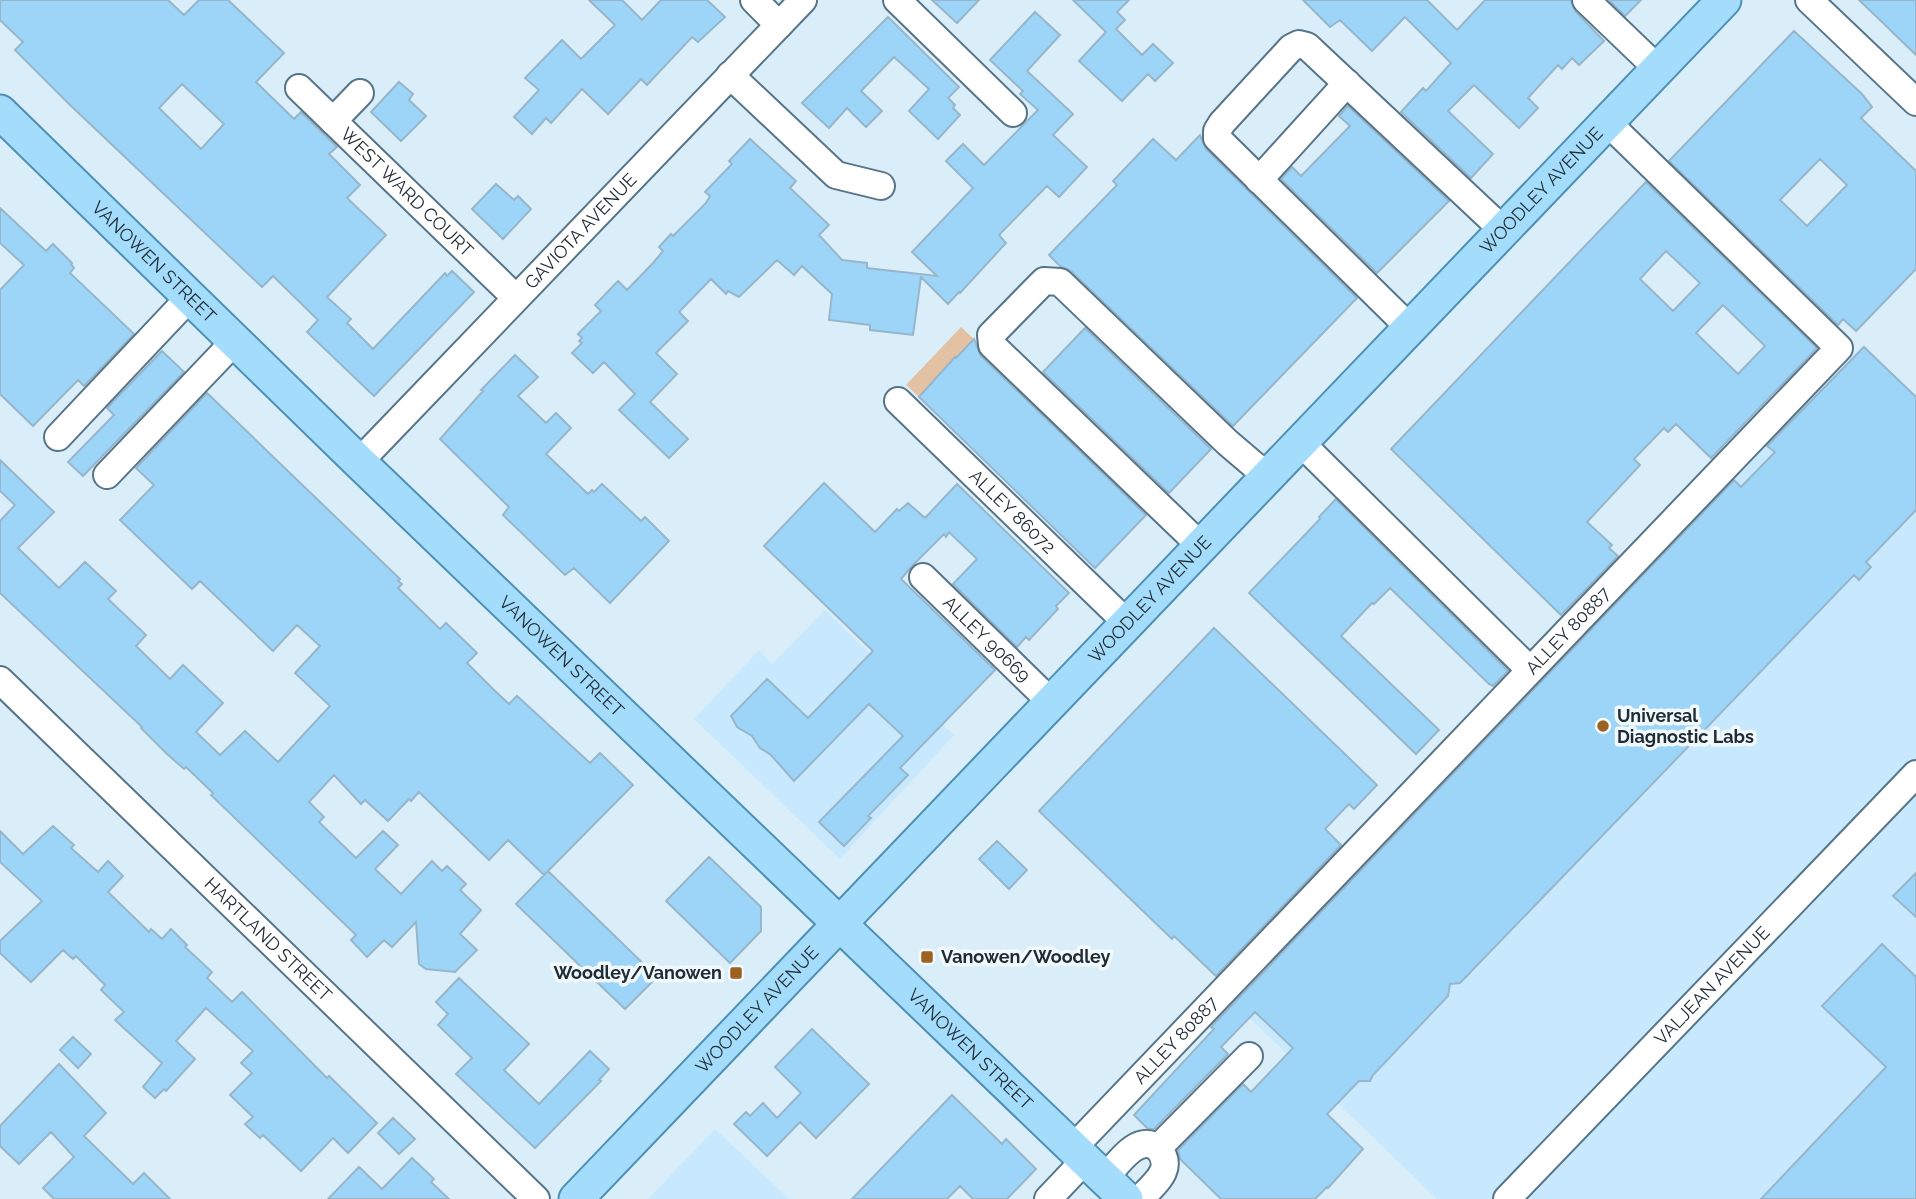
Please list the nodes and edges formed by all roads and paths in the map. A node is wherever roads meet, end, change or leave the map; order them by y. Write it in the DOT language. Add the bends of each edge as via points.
graph roads {
  1 [pos="754,0"];
  2 [pos="803,0"];
  3 [pos="897,0"];
  4 [pos="1586,0"];
  5 [pos="1724,0"];
  6 [pos="1809,0"];
  7 [pos="779,24"];
  8 [pos="1658,69"];
  9 [pos="730,75"];
  10 [pos="1347,83"];
  11 [pos="299,88"];
  12 [pos="360,93"];
  13 [pos="1916,102"];
  14 [pos="0,112"];
  15 [pos="1013,113"];
  16 [pos="333,121"];
  17 [pos="1607,122"];
  18 [pos="1259,180"];
  19 [pos="881,186"];
  20 [pos="1503,230"];
  21 [pos="190,297"];
  22 [pos="516,298"];
  23 [pos="1410,328"];
  24 [pos="235,341"];
  25 [pos="898,401"];
  26 [pos="58,437"];
  27 [pos="1301,443"];
  28 [pos="359,462"];
  29 [pos="107,475"];
  30 [pos="1268,477"];
  31 [pos="1201,546"];
  32 [pos="923,577"];
  33 [pos="1127,623"];
  34 [pos="1531,670"];
  35 [pos="0,680"];
  36 [pos="1051,702"];
  37 [pos="1916,774"];
  38 [pos="838,924"];
  39 [pos="1249,1056"];
  40 [pos="1158,1149"];
  41 [pos="1097,1171"];
  42 [pos="536,1199"];
  43 [pos="576,1199"];
  44 [pos="1048,1199"];
  45 [pos="1140,1199"];
  46 [pos="1507,1199"];
  1 -- 7 [label="street"];
  2 -- 7 [label="street, GAVIOTA AVENUE"];
  3 -- 15 [label="street"];
  4 -- 8 [label="street"];
  5 -- 8 [label="main road, WOODLEY AVENUE"];
  6 -- 13 [label="street"];
  7 -- 9 [label="street, GAVIOTA AVENUE"];
  8 -- 17 [label="main road, WOODLEY AVENUE"];
  9 -- 19 [label="street" via="836,175"];
  9 -- 22 [label="street, GAVIOTA AVENUE"];
  10 -- 18 [label="street"];
  10 -- 18 [label="street" via="1307,46 1295,45 1222,123 1217,131 1219,140"];
  10 -- 20 [label="street"];
  11 -- 16 [label="street, WEST WARD COURT"];
  12 -- 16 [label="street"];
  14 -- 21 [label="main road, VANOWEN STREET"];
  16 -- 22 [label="street, WEST WARD COURT"];
  17 -- 20 [label="main road, WOODLEY AVENUE"];
  17 -- 34 [label="street, ALLEY 80887" via="1839,348"];
  18 -- 23 [label="street"];
  20 -- 23 [label="main road, WOODLEY AVENUE"];
  21 -- 24 [label="main road, VANOWEN STREET"];
  21 -- 26 [label="street"];
  22 -- 28 [label="street, GAVIOTA AVENUE"];
  23 -- 27 [label="main road, WOODLEY AVENUE"];
  24 -- 28 [label="main road, VANOWEN STREET"];
  24 -- 29 [label="street"];
  25 -- 33 [label="street, ALLEY 86072"];
  27 -- 30 [label="main road, WOODLEY AVENUE"];
  27 -- 34 [label="street"];
  28 -- 38 [label="main road, VANOWEN STREET"];
  30 -- 31 [label="main road, WOODLEY AVENUE"];
  30 -- 31 [label="street" via="1059,282 1044,281 1000,326 992,335 992,345"];
  31 -- 33 [label="main road, WOODLEY AVENUE"];
  32 -- 36 [label="street, ALLEY 90669"];
  33 -- 36 [label="main road, WOODLEY AVENUE"];
  34 -- 41 [label="street, ALLEY 80887"];
  35 -- 42 [label="street, HARTLAND STREET"];
  36 -- 38 [label="main road, WOODLEY AVENUE"];
  37 -- 46 [label="street, VALJEAN AVENUE"];
  38 -- 41 [label="main road, VANOWEN STREET"];
  38 -- 43 [label="main road, WOODLEY AVENUE"];
  39 -- 40 [label="street"];
  40 -- 41 [label="street" via="1142,1144"];
  40 -- 45 [label="street" via="1167,1165"];
  41 -- 44 [label="street"];
}
